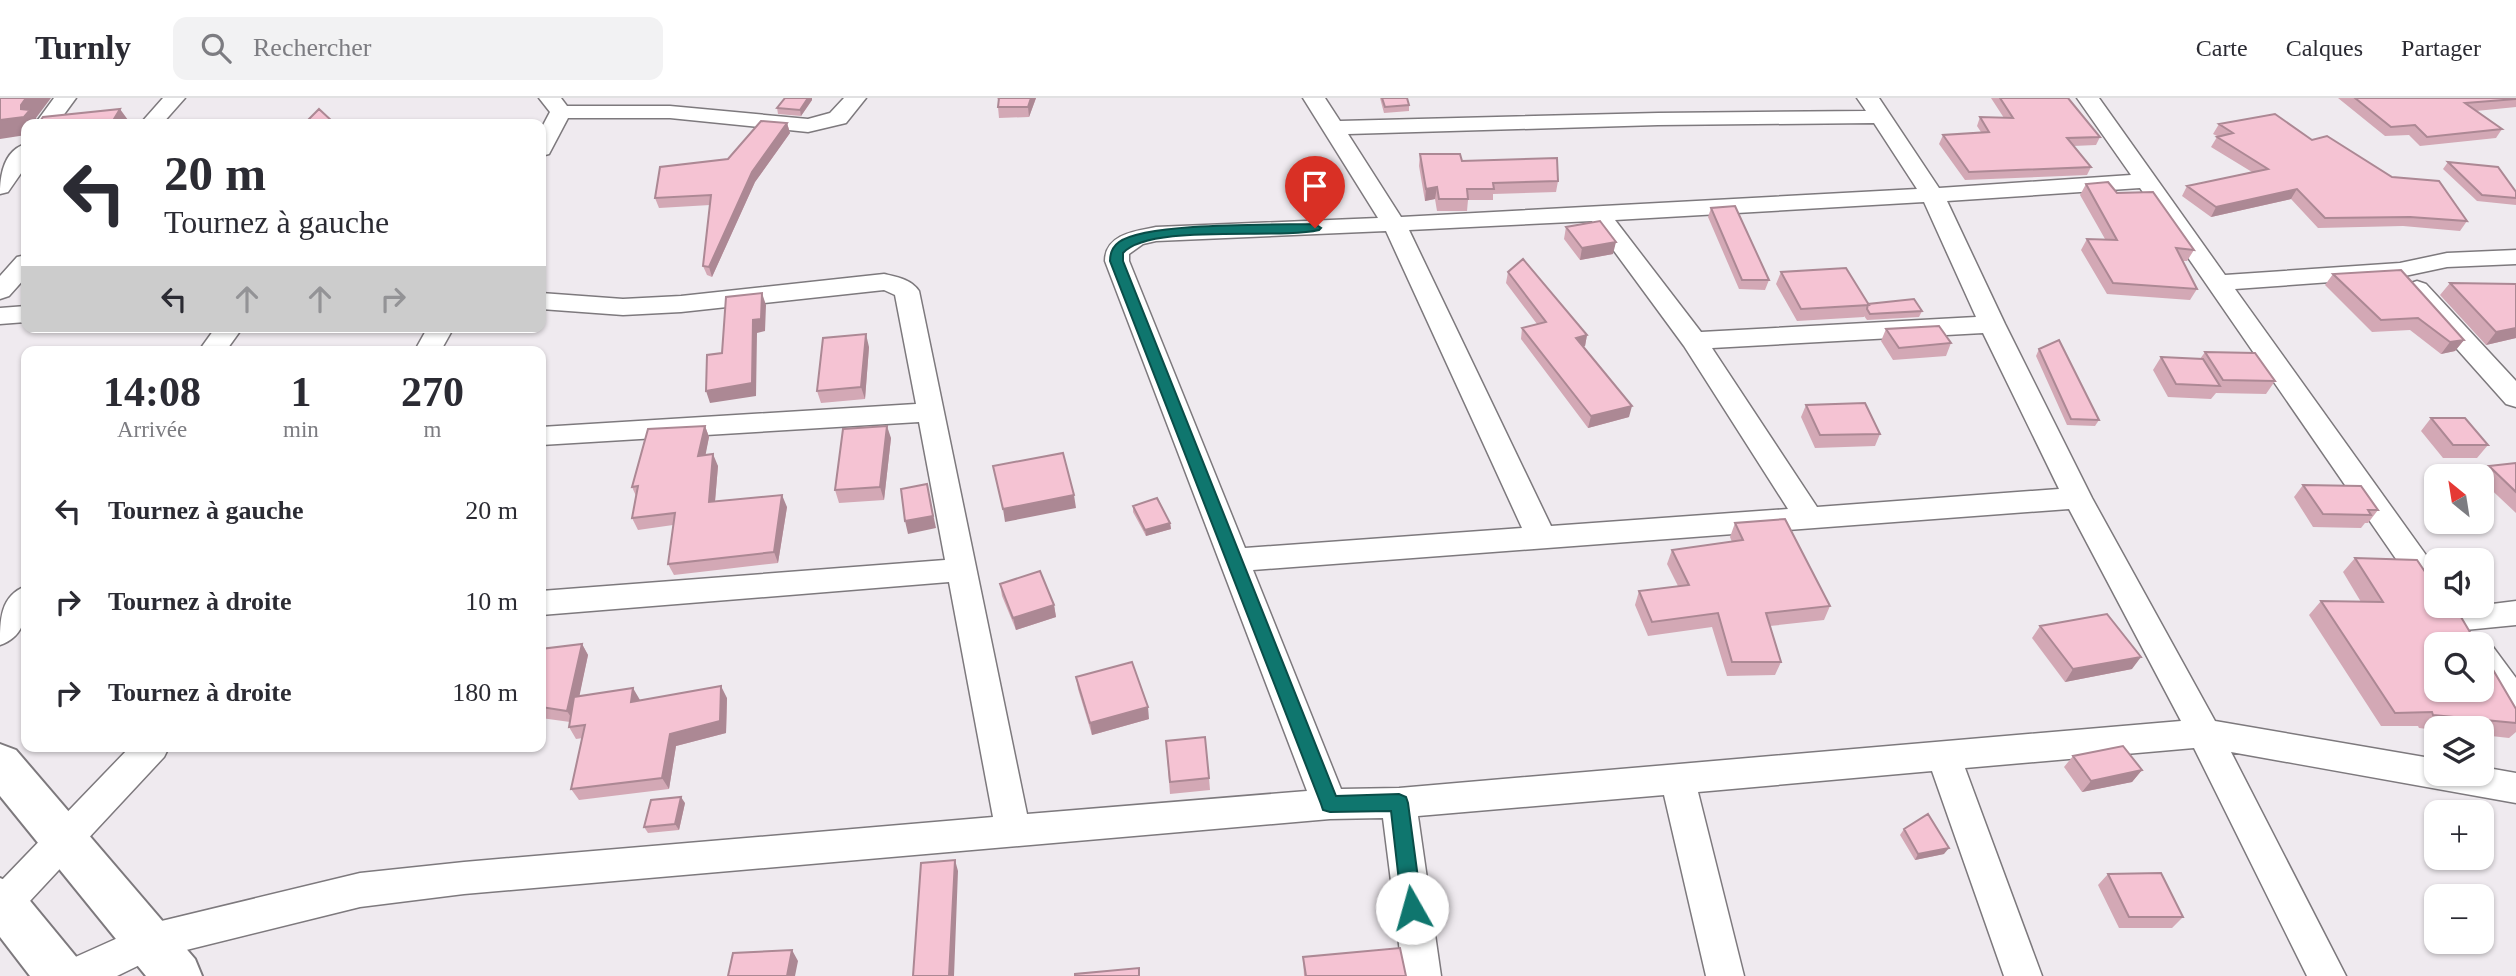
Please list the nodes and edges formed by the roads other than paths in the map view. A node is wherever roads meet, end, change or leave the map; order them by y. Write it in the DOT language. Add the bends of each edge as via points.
graph roads {
  1 [pos="65,98"];
  2 [pos="174,98"];
  3 [pos="855,98"];
  4 [pos="1314,98"];
  5 [pos="2088,98"];
  6 [pos="556,105"];
  7 [pos="1874,108"];
  8 [pos="50,119"];
  9 [pos="155,119"];
  10 [pos="1333,128"];
  11 [pos="546,134"];
  12 [pos="21,158"];
  13 [pos="2146,181"];
  14 [pos="0,187"];
  15 [pos="1933,196"];
  16 [pos="1598,213"];
  17 [pos="1394,224"];
  18 [pos="2516,257"];
  19 [pos="17,265"];
  20 [pos="2400,270"];
  21 [pos="2218,283"];
  22 [pos="0,291"];
  23 [pos="546,301"];
  24 [pos="21,314"];
  25 [pos="0,316"];
  26 [pos="1992,324"];
  27 [pos="1694,341"];
  28 [pos="2516,398"];
  29 [pos="932,412"];
  30 [pos="546,436"];
  31 [pos="2078,498"];
  32 [pos="1809,518"];
  33 [pos="1541,537"];
  34 [pos="1236,559"];
  35 [pos="962,570"];
  36 [pos="2424,576"];
  37 [pos="546,603"];
  38 [pos="21,605"];
  39 [pos="2516,614"];
  40 [pos="2457,623"];
  41 [pos="0,633"];
  42 [pos="2494,673"];
  43 [pos="2516,704"];
  44 [pos="2204,733"];
  45 [pos="147,752"];
  46 [pos="1943,755"];
  47 [pos="0,763"];
  48 [pos="1677,777"];
  49 [pos="2516,788"];
  50 [pos="1399,803"];
  51 [pos="1330,804"];
  52 [pos="1013,831"];
  53 [pos="65,842"];
  54 [pos="1,902"];
  55 [pos="163,959"];
  56 [pos="60,976"];
  57 [pos="76,976"];
  58 [pos="1422,976"];
  59 [pos="1726,976"];
  60 [pos="2023,976"];
  61 [pos="2327,976"];
  1 -- 8 [label="street"];
  2 -- 9 [label="street"];
  3 -- 6 [label="street" via="838,118 808,125"];
  4 -- 10 [label="street"];
  5 -- 13 [label="street"];
  6 -- 11 [label="street"];
  7 -- 10 [label="street"];
  7 -- 15 [label="street"];
  10 -- 17 [label="street"];
  12 -- 14 [label="street"];
  13 -- 15 [label="street"];
  13 -- 21 [label="street"];
  15 -- 16 [label="street"];
  15 -- 26 [label="street"];
  16 -- 17 [label="street"];
  16 -- 27 [label="street"];
  17 -- 33 [label="street"];
  17 -- 34 [label="street" via="1156,234 1136,238 1117,253"];
  18 -- 20 [label="street" via="2447,260"];
  19 -- 22 [label="street"];
  20 -- 21 [label="street"];
  20 -- 28 [label="street"];
  21 -- 36 [label="street"];
  23 -- 29 [label="street" via="623,307 895,284 907,291"];
  24 -- 25 [label="street"];
  26 -- 27 [label="street"];
  26 -- 31 [label="street"];
  27 -- 32 [label="street"];
  29 -- 30 [label="street"];
  29 -- 35 [label="street"];
  31 -- 32 [label="street"];
  31 -- 44 [label="street"];
  32 -- 33 [label="street"];
  33 -- 34 [label="street"];
  34 -- 51 [label="street"];
  35 -- 37 [label="street"];
  35 -- 52 [label="street"];
  38 -- 41 [label="street"];
  39 -- 40 [label="street"];
  42 -- 43 [label="street"];
  44 -- 46 [label="street"];
  44 -- 49 [label="street"];
  44 -- 61 [label="street"];
  45 -- 53 [label="street"];
  46 -- 48 [label="street"];
  46 -- 60 [label="street"];
  47 -- 53 [label="main road"];
  48 -- 50 [label="street"];
  48 -- 59 [label="street"];
  50 -- 51 [label="street"];
  50 -- 58 [label="street"];
  51 -- 52 [label="street"];
  52 -- 55 [label="street" via="360,890"];
  53 -- 54 [label="street"];
  53 -- 55 [label="main road"];
  54 -- 56 [label="main road"];
  55 -- 57 [label="street"];
}
